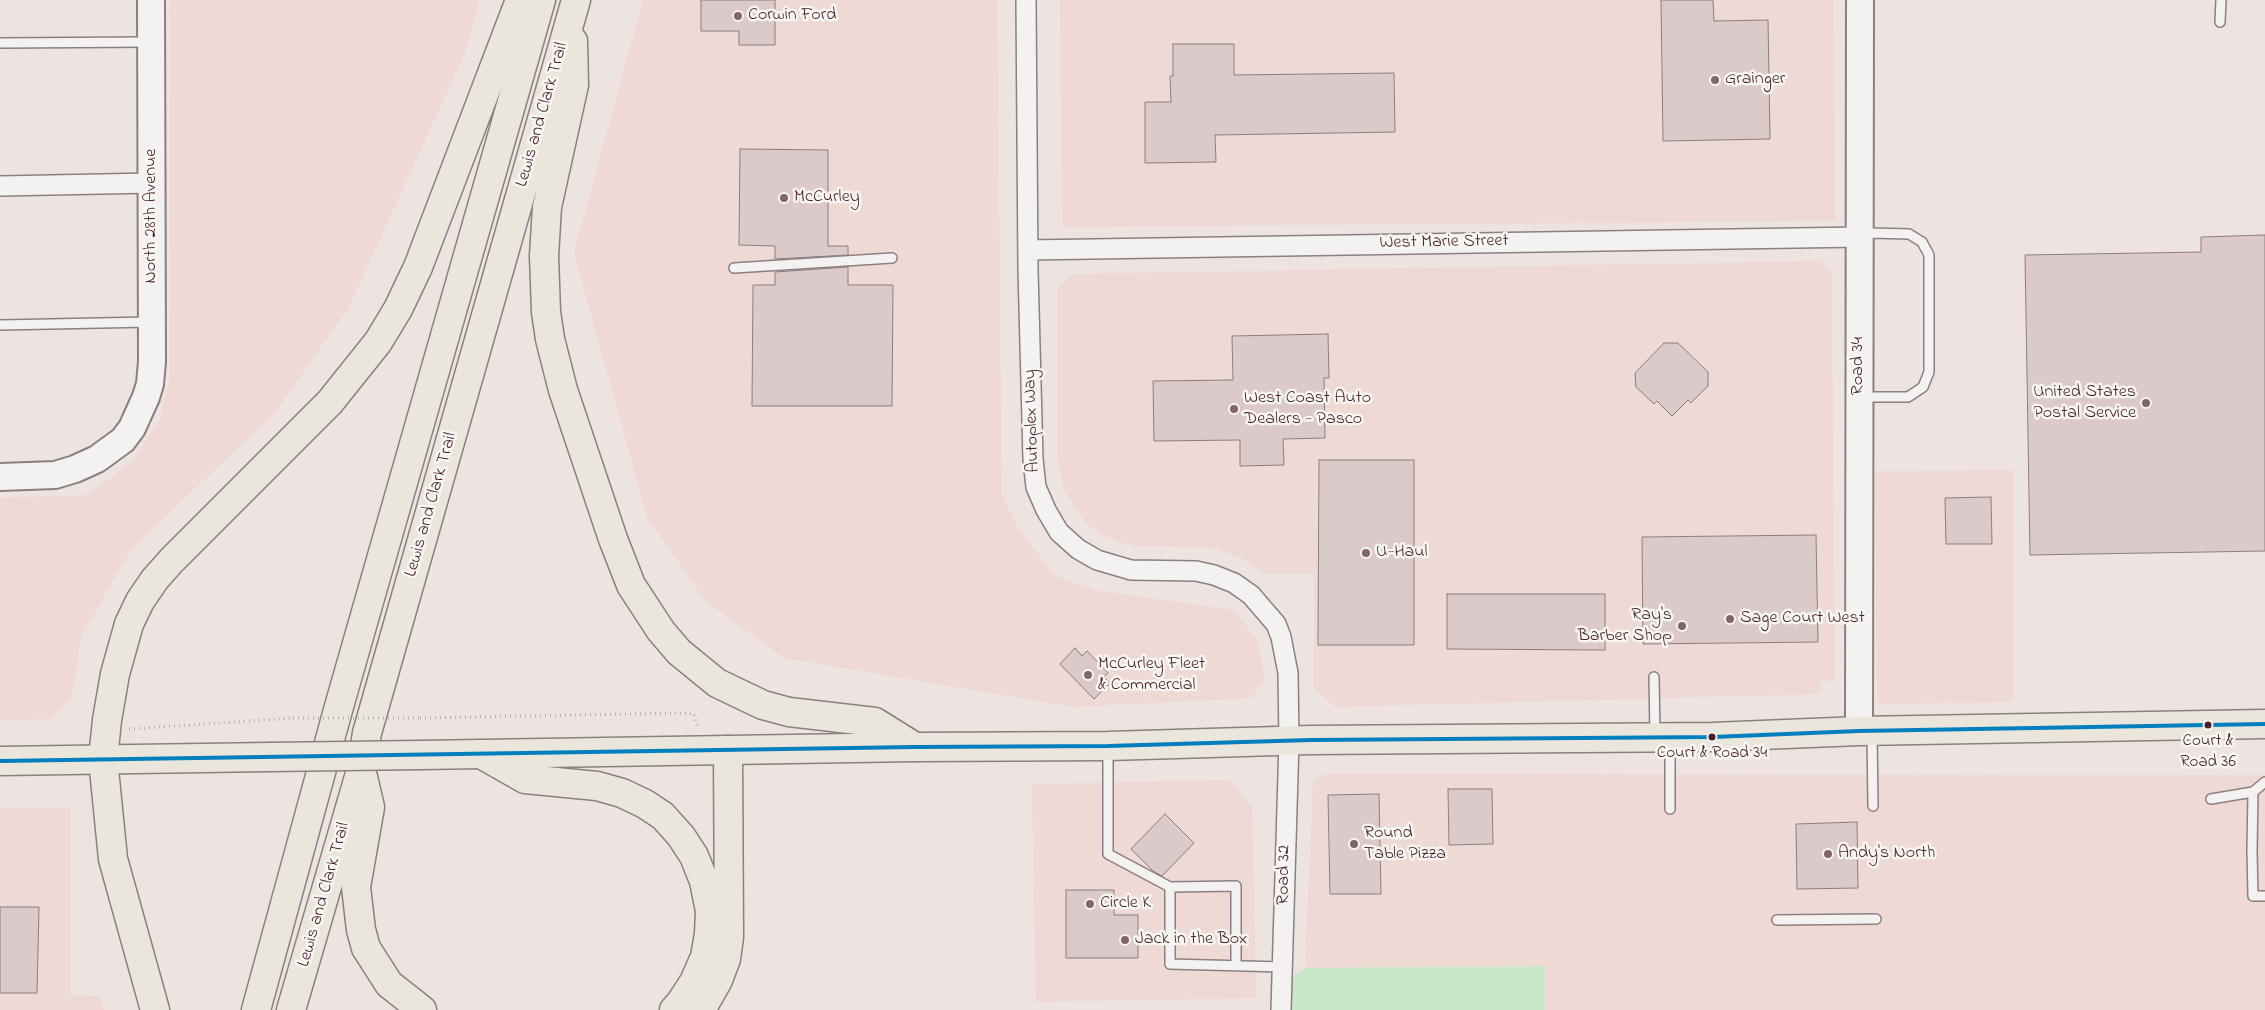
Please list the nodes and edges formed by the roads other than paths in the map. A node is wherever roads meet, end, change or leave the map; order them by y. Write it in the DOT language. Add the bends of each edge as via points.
graph roads {
  1 [pos="151,0"];
  2 [pos="520,0"];
  3 [pos="541,0"];
  4 [pos="1026,0"];
  5 [pos="1860,0"];
  6 [pos="2222,0"];
  7 [pos="574,7"];
  8 [pos="2220,22"];
  9 [pos="151,42"];
  10 [pos="0,43"];
  11 [pos="152,184"];
  12 [pos="0,186"];
  13 [pos="1860,237"];
  14 [pos="1028,250"];
  15 [pos="892,258"];
  16 [pos="734,268"];
  17 [pos="152,322"];
  18 [pos="0,325"];
  19 [pos="1859,396"];
  20 [pos="0,477"];
  21 [pos="1654,677"];
  22 [pos="2265,724"];
  23 [pos="1865,731"];
  24 [pos="1662,738"];
  25 [pos="1289,741"];
  26 [pos="1108,746"];
  27 [pos="915,747"];
  28 [pos="728,750"];
  29 [pos="481,754"];
  30 [pos="103,759"];
  31 [pos="0,760"];
  32 [pos="361,770"];
  33 [pos="2265,782"];
  34 [pos="2253,792"];
  35 [pos="2212,799"];
  36 [pos="1873,806"];
  37 [pos="1670,809"];
  38 [pos="1170,887"];
  39 [pos="2265,896"];
  40 [pos="1876,918"];
  41 [pos="1777,920"];
  42 [pos="1236,964"];
  43 [pos="1283,967"];
  44 [pos="155,1010"];
  45 [pos="256,1010"];
  46 [pos="291,1010"];
  47 [pos="422,1010"];
  48 [pos="674,1010"];
  49 [pos="701,1010"];
  50 [pos="1281,1010"];
  1 -- 9 [label="street, North 28th Avenue"];
  2 -- 30 [label="main road" via="418,267 378,342 330,402 172,560 140,601 121,649"];
  3 -- 45 [label="main road, Lewis and Clark Trail" via="346,681"];
  4 -- 14 [label="street, Autoplex Way"];
  5 -- 13 [label="street, Road 34"];
  6 -- 8 [label="lane"];
  7 -- 27 [label="main road" via="574,85 549,194 544,231 546,312 563,390 631,585 679,652 717,683 763,705 789,712 875,722"];
  7 -- 32 [label="main road, Lewis and Clark Trail" via="367,733"];
  9 -- 10 [label="lane"];
  9 -- 11 [label="street, North 28th Avenue"];
  11 -- 12 [label="street"];
  11 -- 17 [label="street, North 28th Avenue"];
  13 -- 14 [label="street, West Marie Street"];
  13 -- 19 [label="street, Road 34"];
  13 -- 19 [label="lane" via="1870,233 1909,234 1922,242 1929,255 1929,372 1923,387 1908,397"];
  14 -- 25 [label="street, Autoplex Way" via="1034,472 1036,487 1046,510 1059,532 1097,560 1131,570 1196,571 1214,575 1251,595 1276,624 1281,637 1288,673"];
  15 -- 16 [label="lane"];
  17 -- 18 [label="lane"];
  17 -- 20 [label="street, North 28th Avenue" via="150,384 124,440 97,460 75,469 42,476"];
  19 -- 23 [label="street, Road 34"];
  21 -- 24 [label="lane"];
  22 -- 23 [label="main road"];
  23 -- 24 [label="main road"];
  23 -- 36 [label="lane"];
  24 -- 25 [label="main road"];
  24 -- 37 [label="lane"];
  25 -- 26 [label="main road"];
  25 -- 43 [label="street, Road 32"];
  26 -- 27 [label="main road"];
  26 -- 38 [label="lane" via="1108,854"];
  27 -- 28 [label="main road"];
  28 -- 29 [label="main road"];
  28 -- 49 [label="main road" via="729,937 726,959 718,980"];
  29 -- 30 [label="main road, bridge"];
  29 -- 48 [label="main road" via="525,778 598,786 622,794 663,816 681,836 704,881 710,911 705,957 694,982"];
  30 -- 31 [label="main road"];
  30 -- 44 [label="main road" via="113,860"];
  32 -- 46 [label="main road, Lewis and Clark Trail"];
  32 -- 47 [label="main road" via="370,807 356,887 361,930 366,948 389,984"];
  33 -- 34 [label="lane"];
  34 -- 35 [label="lane"];
  34 -- 39 [label="lane" via="2253,896"];
  38 -- 42 [label="lane" via="1170,964"];
  38 -- 42 [label="lane" via="1236,886"];
  40 -- 41 [label="lane"];
  42 -- 43 [label="lane"];
  43 -- 50 [label="street, Road 32"];
}
